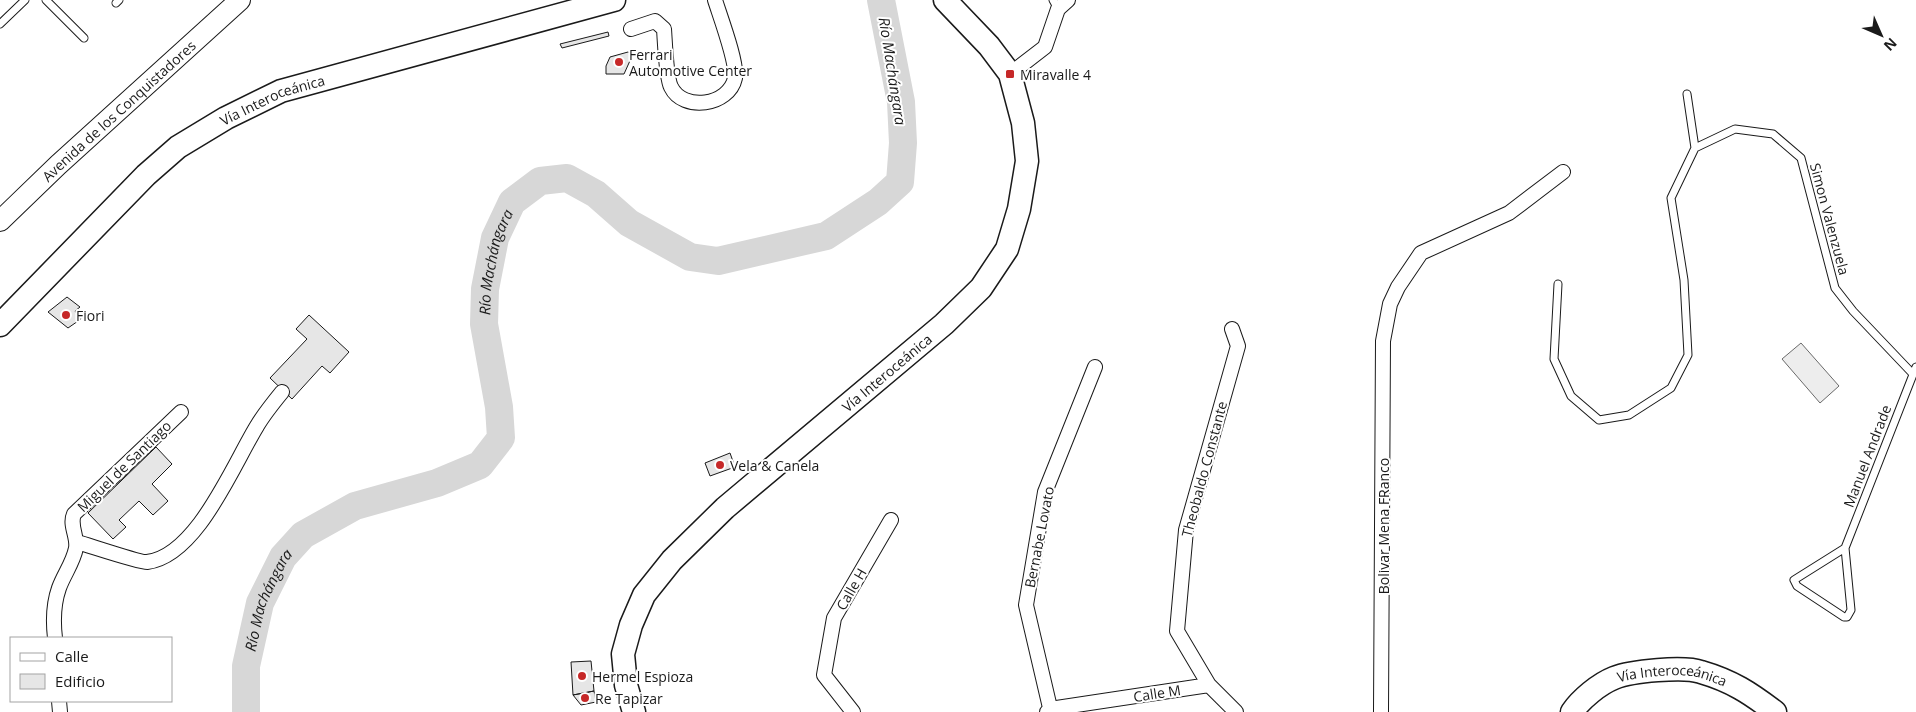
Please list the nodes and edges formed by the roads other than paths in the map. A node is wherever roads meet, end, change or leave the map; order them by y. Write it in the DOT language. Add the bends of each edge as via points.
graph roads {
  1 [pos="25,0"];
  2 [pos="46,0"];
  3 [pos="240,0"];
  4 [pos="614,0"];
  5 [pos="715,0"];
  6 [pos="1060,3"];
  7 [pos="951,6"];
  8 [pos="0,24"];
  9 [pos="631,28"];
  10 [pos="84,38"];
  11 [pos="1010,74"];
  12 [pos="1687,94"];
  13 [pos="1694,148"];
  14 [pos="1563,172"];
  15 [pos="0,221"];
  16 [pos="1558,284"];
  17 [pos="0,324"];
  18 [pos="1232,329"];
  19 [pos="1095,367"];
  20 [pos="1914,370"];
  21 [pos="282,392"];
  22 [pos="181,412"];
  23 [pos="891,520"];
  24 [pos="77,542"];
  25 [pos="1845,548"];
  26 [pos="55,637"];
  27 [pos="1209,685"];
  28 [pos="1049,711"];
  29 [pos="634,712"];
  30 [pos="853,712"];
  31 [pos="1236,712"];
  32 [pos="1381,712"];
  33 [pos="1572,712"];
  34 [pos="1775,712"];
  1 -- 8 [label="lane"];
  2 -- 10 [label="lane"];
  3 -- 15 [label="street, Avenida de los Conquistadores"];
  4 -- 17 [label="main road, Vía Interoceánica" via="281,92 226,118 178,147 146,174"];
  5 -- 9 [label="street" via="736,78 730,88 708,103 693,103 678,97 670,86 664,29 655,21"];
  6 -- 11 [label="street" via="1045,47"];
  7 -- 11 [label="main road, Vía Interoceánica"];
  11 -- 29 [label="main road, Vía Interoceánica" via="1023,123 1027,161 1020,210 1007,249 981,288 944,324 725,508 672,560 644,595 623,654 626,686"];
  12 -- 13 [label="lane"];
  13 -- 16 [label="lane" via="1671,198 1684,280 1688,355 1671,388 1629,415 1599,420 1571,396 1554,359"];
  13 -- 20 [label="lane, Simon Valenzuela" via="1735,129 1773,134 1800,158 1835,288 1853,311"];
  14 -- 32 [label="street, Bolivar Mena FRanco" via="1509,214 1421,253 1390,304 1383,340"];
  18 -- 27 [label="street, Theobaldo Constante" via="1238,346 1186,530 1177,631"];
  19 -- 28 [label="street, Bernabe Lovato" via="1045,492 1026,605"];
  20 -- 25 [label="lane, Manuel Andrade"];
  21 -- 24 [label="street" via="256,427 220,496 182,545 163,558 144,563"];
  22 -- 24 [label="street, Miguel de Santiago" via="74,514 71,519"];
  23 -- 30 [label="street, Calle H" via="834,618 824,675"];
  24 -- 26 [label="street" via="59,588 52,618"];
  25 -- 25 [label="lane" via="1794,580 1798,586 1847,617 1851,610"];
  27 -- 28 [label="street, Calle M"];
  27 -- 31 [label="street, Theobaldo Constante"];
  33 -- 34 [label="main road, Vía Interoceánica" via="1579,702 1613,678 1656,670 1699,671 1747,690"];
}
